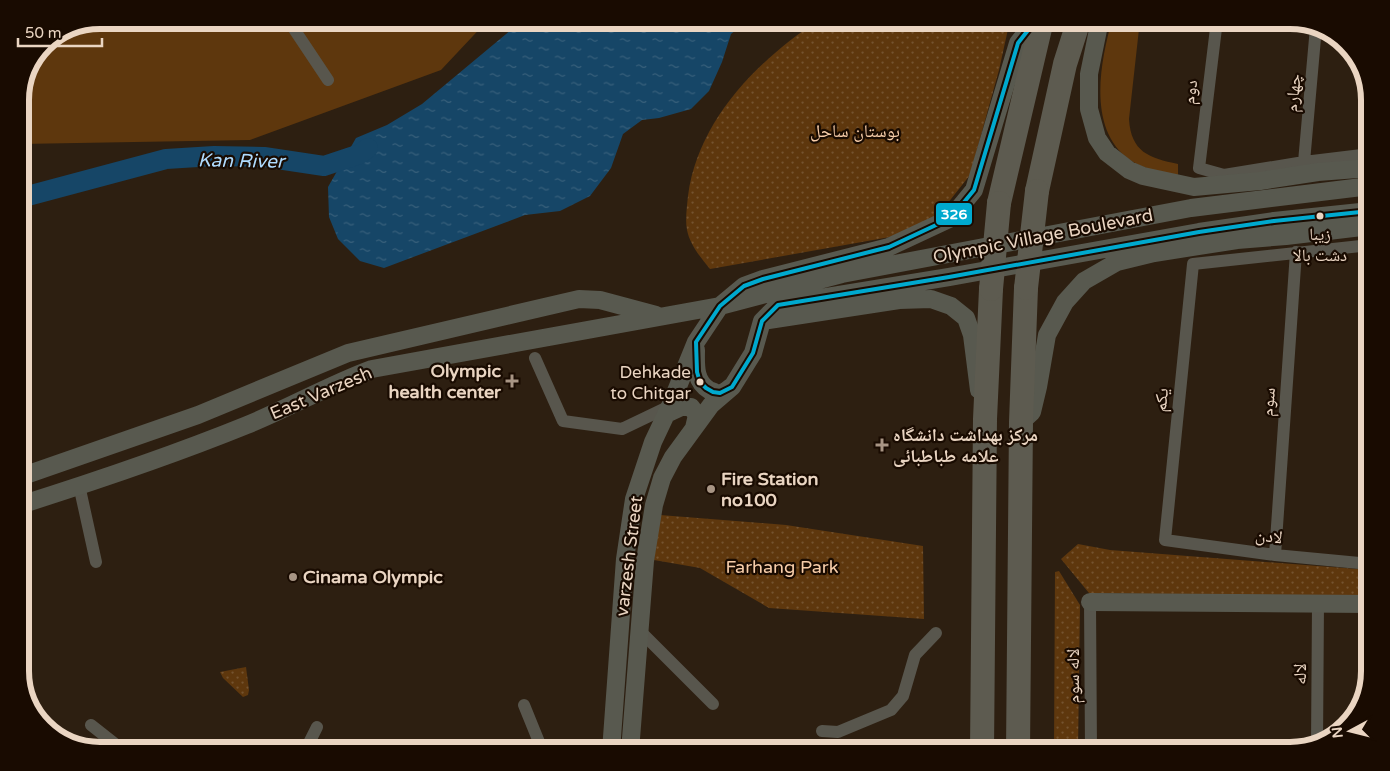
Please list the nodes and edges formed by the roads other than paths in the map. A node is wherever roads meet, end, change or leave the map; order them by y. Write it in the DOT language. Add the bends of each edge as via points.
graph roads {
  1 [pos="294,29"];
  2 [pos="1029,29"];
  3 [pos="1040,29"];
  4 [pos="1076,29"];
  5 [pos="1098,29"];
  6 [pos="1215,29"];
  7 [pos="1315,33"];
  8 [pos="328,80"];
  9 [pos="1361,155"];
  10 [pos="1304,162"];
  11 [pos="1361,169"];
  12 [pos="1361,187"];
  13 [pos="1361,212"];
  14 [pos="1361,227"];
  15 [pos="1361,246"];
  16 [pos="1296,252"];
  17 [pos="720,306"];
  18 [pos="662,316"];
  19 [pos="762,321"];
  20 [pos="696,342"];
  21 [pos="534,358"];
  22 [pos="732,387"];
  23 [pos="668,410"];
  24 [pos="985,419"];
  25 [pos="1021,422"];
  26 [pos="694,428"];
  27 [pos="29,474"];
  28 [pos="80,485"];
  29 [pos="29,502"];
  30 [pos="1164,540"];
  31 [pos="1275,555"];
  32 [pos="96,562"];
  33 [pos="1361,563"];
  34 [pos="1090,602"];
  35 [pos="1318,604"];
  36 [pos="1361,604"];
  37 [pos="640,631"];
  38 [pos="936,633"];
  39 [pos="982,696"];
  40 [pos="713,704"];
  41 [pos="524,705"];
  42 [pos="91,725"];
  43 [pos="317,727"];
  44 [pos="822,731"];
  45 [pos="1317,737"];
  46 [pos="113,742"];
  47 [pos="310,742"];
  48 [pos="539,742"];
  49 [pos="612,742"];
  50 [pos="631,742"];
  51 [pos="974,742"];
  52 [pos="982,742"];
  53 [pos="1018,742"];
  54 [pos="1091,742"];
  1 -- 8 [label="street"];
  2 -- 17 [label="main road" via="1018,43 974,190 951,218 889,247 744,286"];
  3 -- 24 [label="highway, bridge" via="999,203"];
  4 -- 25 [label="highway, bridge" via="1065,64 1037,191 1026,288"];
  5 -- 11 [label="main road" via="1089,74 1089,109 1097,138 1107,153 1129,170 1194,186"];
  6 -- 10 [label="street, دوم" via="1198,168 1224,175"];
  7 -- 10 [label="street, چهارم"];
  9 -- 10 [label="street"];
  12 -- 17 [label="main road, Olympic Village Boulevard" via="1191,208 842,274"];
  13 -- 19 [label="main road, Olympic Village Boulevard" via="1199,232 778,305"];
  14 -- 25 [label="main road" via="1237,240 1117,262 1084,281 1065,302 1047,335 1032,412"];
  15 -- 16 [label="street"];
  16 -- 30 [label="street, یکم" via="1192,264"];
  16 -- 31 [label="street, سوم"];
  17 -- 18 [label="main road, East Varzesh"];
  17 -- 20 [label="main road, varzesh Street"];
  18 -- 27 [label="main road" via="600,300 579,299 348,353 198,415"];
  18 -- 28 [label="main road, East Varzesh" via="372,369 249,424"];
  19 -- 22 [label="main road, varzesh Street" via="752,353"];
  19 -- 24 [label="main road" via="899,300 930,300 951,306 966,318 972,335"];
  20 -- 22 [label="main road" via="696,372 700,382 713,392 720,393"];
  20 -- 23 [label="main road, varzesh Street"];
  21 -- 23 [label="street" via="564,422 622,429"];
  22 -- 26 [label="main road, varzesh Street" via="711,405"];
  23 -- 26 [label="main road" via="691,407 697,415"];
  23 -- 49 [label="main road, varzesh Street" via="653,442 634,499 625,559"];
  24 -- 39 [label="highway"];
  25 -- 53 [label="highway"];
  26 -- 37 [label="main road, varzesh Street" via="662,478 654,505 645,561"];
  28 -- 29 [label="main road, East Varzesh"];
  28 -- 32 [label="street"];
  30 -- 31 [label="street, لادن"];
  31 -- 33 [label="street, لادن"];
  34 -- 35 [label="main road"];
  34 -- 54 [label="street, لاله سوم"];
  35 -- 36 [label="main road"];
  35 -- 45 [label="street, لاله"];
  37 -- 40 [label="street"];
  37 -- 50 [label="main road, varzesh Street"];
  38 -- 44 [label="street" via="915,655 903,696 891,710 838,732"];
  39 -- 51 [label="highway"];
  39 -- 52 [label="highway"];
  41 -- 48 [label="street"];
  42 -- 46 [label="street"];
  43 -- 47 [label="street"];
}
